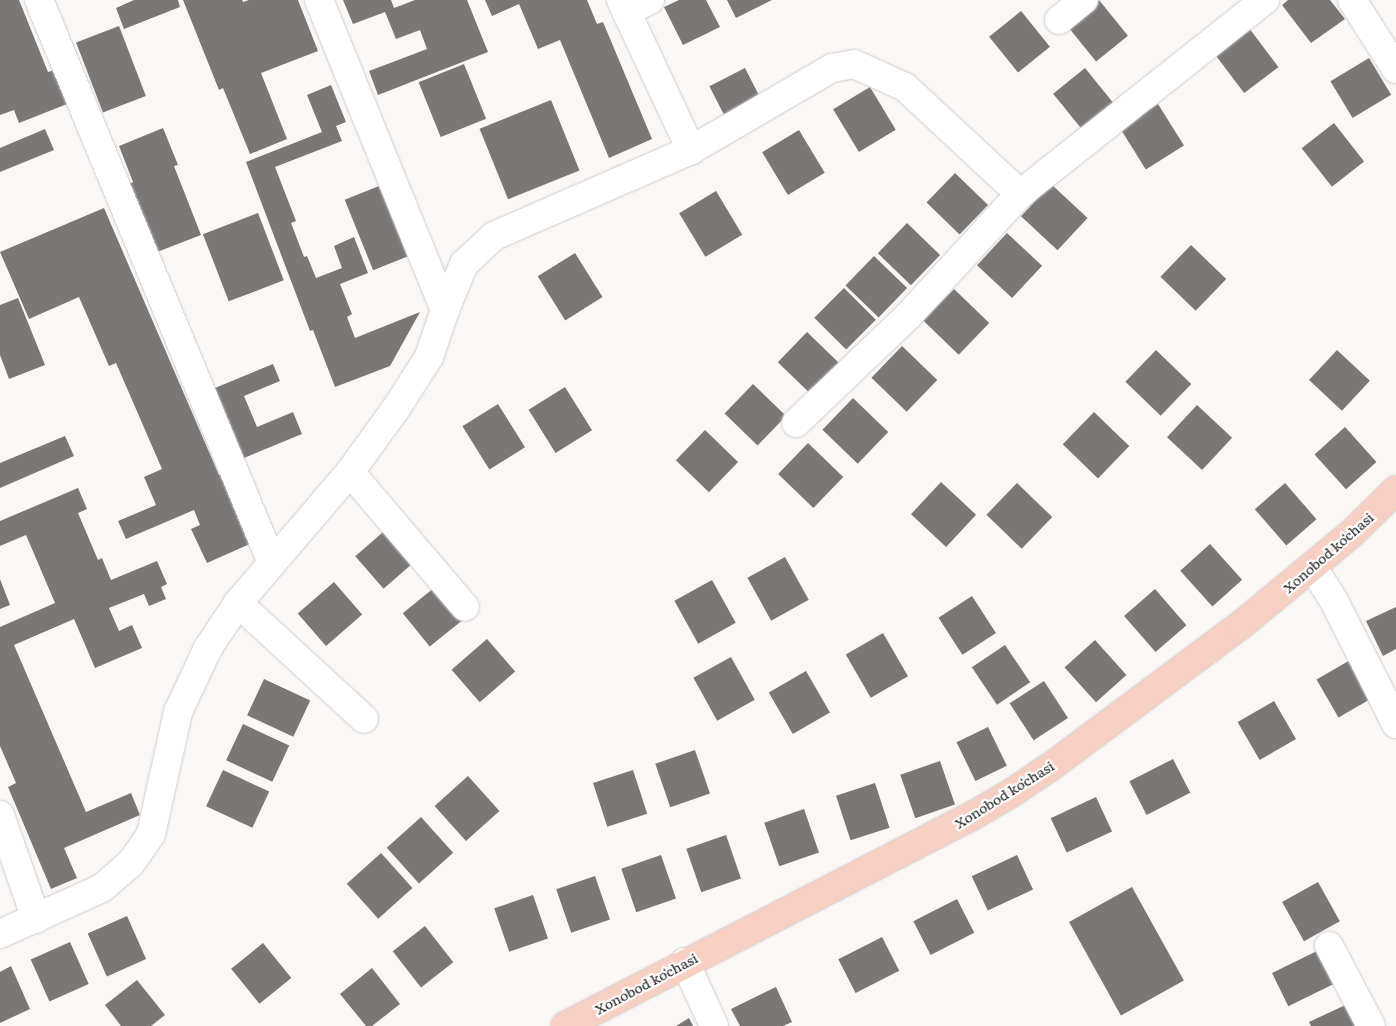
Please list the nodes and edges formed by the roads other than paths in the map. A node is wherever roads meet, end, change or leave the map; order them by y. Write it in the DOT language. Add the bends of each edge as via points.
graph roads {
  1 [pos="39,0"];
  2 [pos="319,0"];
  3 [pos="650,0"];
  4 [pos="1084,0"];
  5 [pos="1265,0"];
  6 [pos="1352,0"];
  7 [pos="624,6"];
  8 [pos="1059,20"];
  9 [pos="1396,68"];
  10 [pos="691,150"];
  11 [pos="1020,194"];
  12 [pos="444,310"];
  13 [pos="796,423"];
  14 [pos="350,472"];
  15 [pos="1396,490"];
  16 [pos="272,563"];
  17 [pos="1312,566"];
  18 [pos="238,603"];
  19 [pos="465,608"];
  20 [pos="364,719"];
  21 [pos="1396,724"];
  22 [pos="0,815"];
  23 [pos="36,919"];
  24 [pos="0,934"];
  25 [pos="1329,946"];
  26 [pos="685,962"];
  27 [pos="565,1026"];
  28 [pos="714,1026"];
  29 [pos="1371,1026"];
  1 -- 16 [label="street"];
  2 -- 12 [label="street"];
  3 -- 7 [label="street"];
  4 -- 8 [label="street"];
  5 -- 11 [label="street"];
  6 -- 9 [label="street"];
  7 -- 10 [label="street"];
  10 -- 11 [label="street" via="832,68 854,64 905,87"];
  10 -- 12 [label="street" via="494,236 464,264"];
  11 -- 13 [label="street" via="909,315"];
  12 -- 14 [label="street" via="429,357"];
  14 -- 16 [label="street"];
  14 -- 19 [label="street"];
  15 -- 17 [label="main road, Xonobod koʻchasi"];
  16 -- 18 [label="street"];
  17 -- 21 [label="street" via="1334,601"];
  17 -- 26 [label="main road, Xonobod koʻchasi" via="1241,625 1013,792"];
  18 -- 20 [label="street"];
  18 -- 23 [label="street" via="208,648 178,712 151,834 131,863 102,888"];
  22 -- 23 [label="street"];
  23 -- 24 [label="street"];
  25 -- 29 [label="street"];
  26 -- 27 [label="main road, Xonobod koʻchasi"];
  26 -- 28 [label="street"];
}
